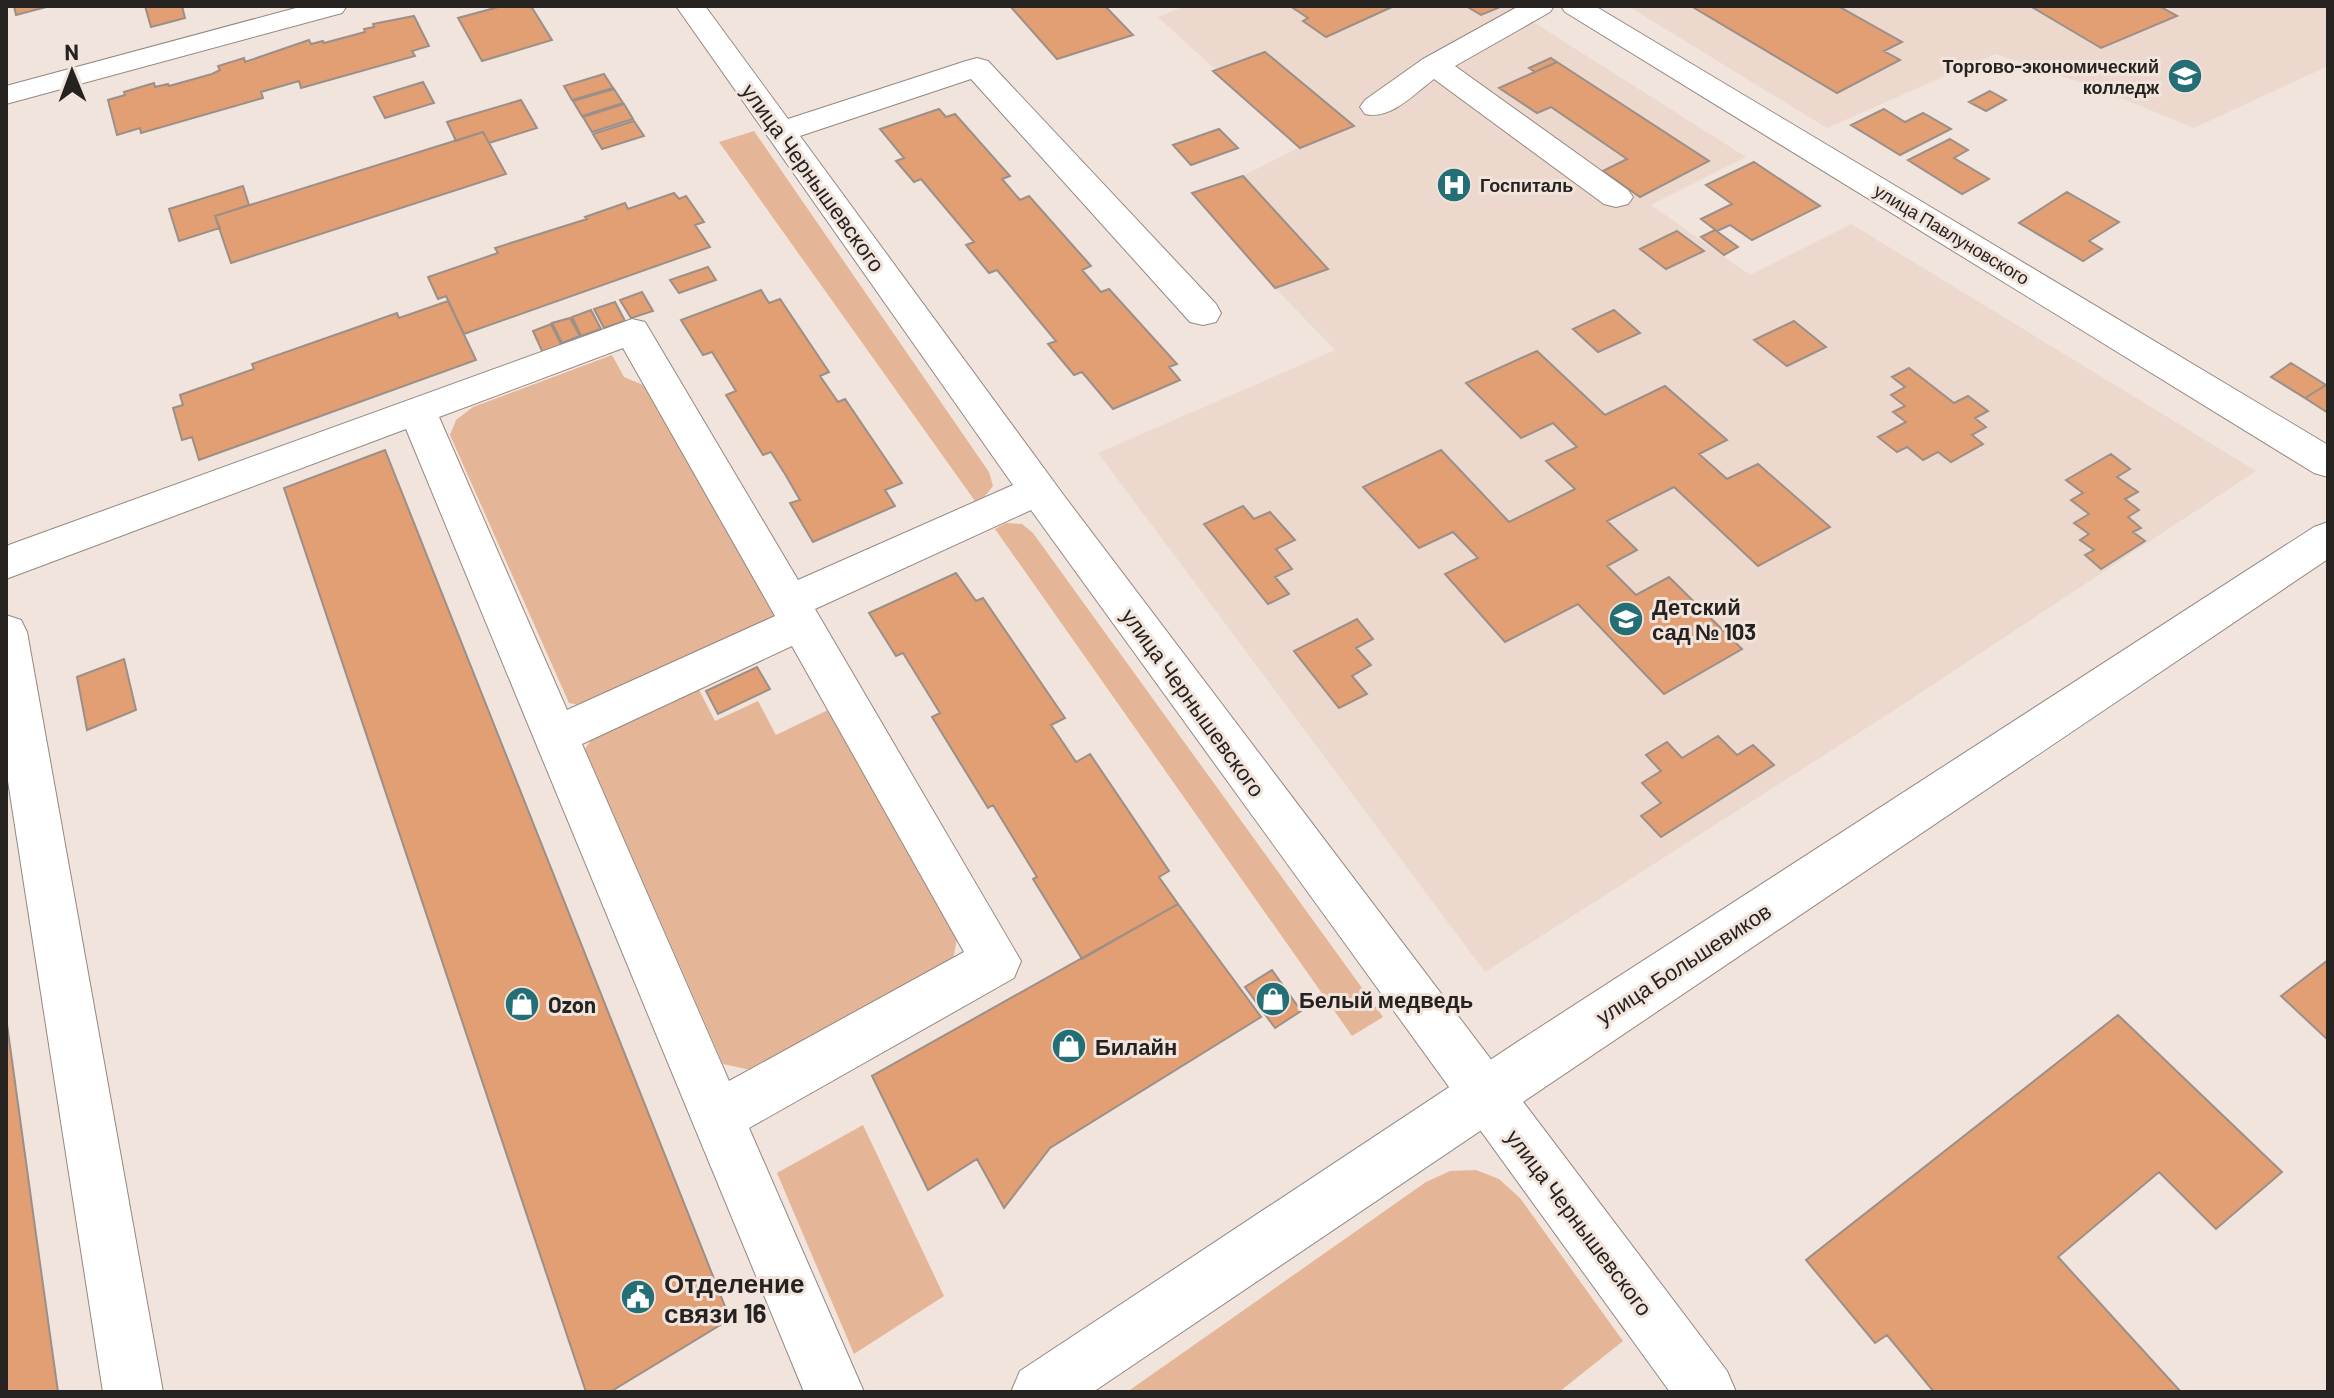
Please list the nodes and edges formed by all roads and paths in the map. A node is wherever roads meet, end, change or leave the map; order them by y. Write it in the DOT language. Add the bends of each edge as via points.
graph roads {
  1 [pos="332,6"];
  2 [pos="690,6"];
  3 [pos="1540,6"];
  4 [pos="1575,6"];
  5 [pos="363,8"];
  6 [pos="1434,65"];
  7 [pos="6,95"];
  8 [pos="1376,107"];
  9 [pos="781,132"];
  10 [pos="1616,197"];
  11 [pos="1203,313"];
  12 [pos="417,410"];
  13 [pos="2328,463"];
  14 [pos="1038,490"];
  15 [pos="2328,538"];
  16 [pos="6,563"];
  17 [pos="795,612"];
  18 [pos="6,632"];
  19 [pos="555,736"];
  20 [pos="1485,1094"];
  21 [pos="717,1117"];
  22 [pos="133,1392"];
  23 [pos="834,1392"];
  24 [pos="1041,1392"];
  25 [pos="1706,1392"];
  1 -- 5 [label="street"];
  1 -- 7 [label="street"];
  2 -- 9 [label="street, улица Чернышевского"];
  3 -- 6 [label="street"];
  4 -- 13 [label="street, улица Павлуновского"];
  6 -- 8 [label="street"];
  6 -- 10 [label="street"];
  9 -- 11 [label="street" via="977,67"];
  9 -- 14 [label="street, улица Чернышевского"];
  12 -- 16 [label="street"];
  12 -- 17 [label="street" via="632,331"];
  12 -- 19 [label="street"];
  14 -- 17 [label="street"];
  14 -- 20 [label="street, улица Чернышевского"];
  15 -- 20 [label="street, улица Большевиков"];
  17 -- 19 [label="street"];
  17 -- 21 [label="street" via="996,961"];
  18 -- 22 [label="street"];
  19 -- 21 [label="street"];
  20 -- 24 [label="street, улица Большевиков"];
  20 -- 25 [label="street, улица Чернышевского"];
  21 -- 23 [label="street"];
}
